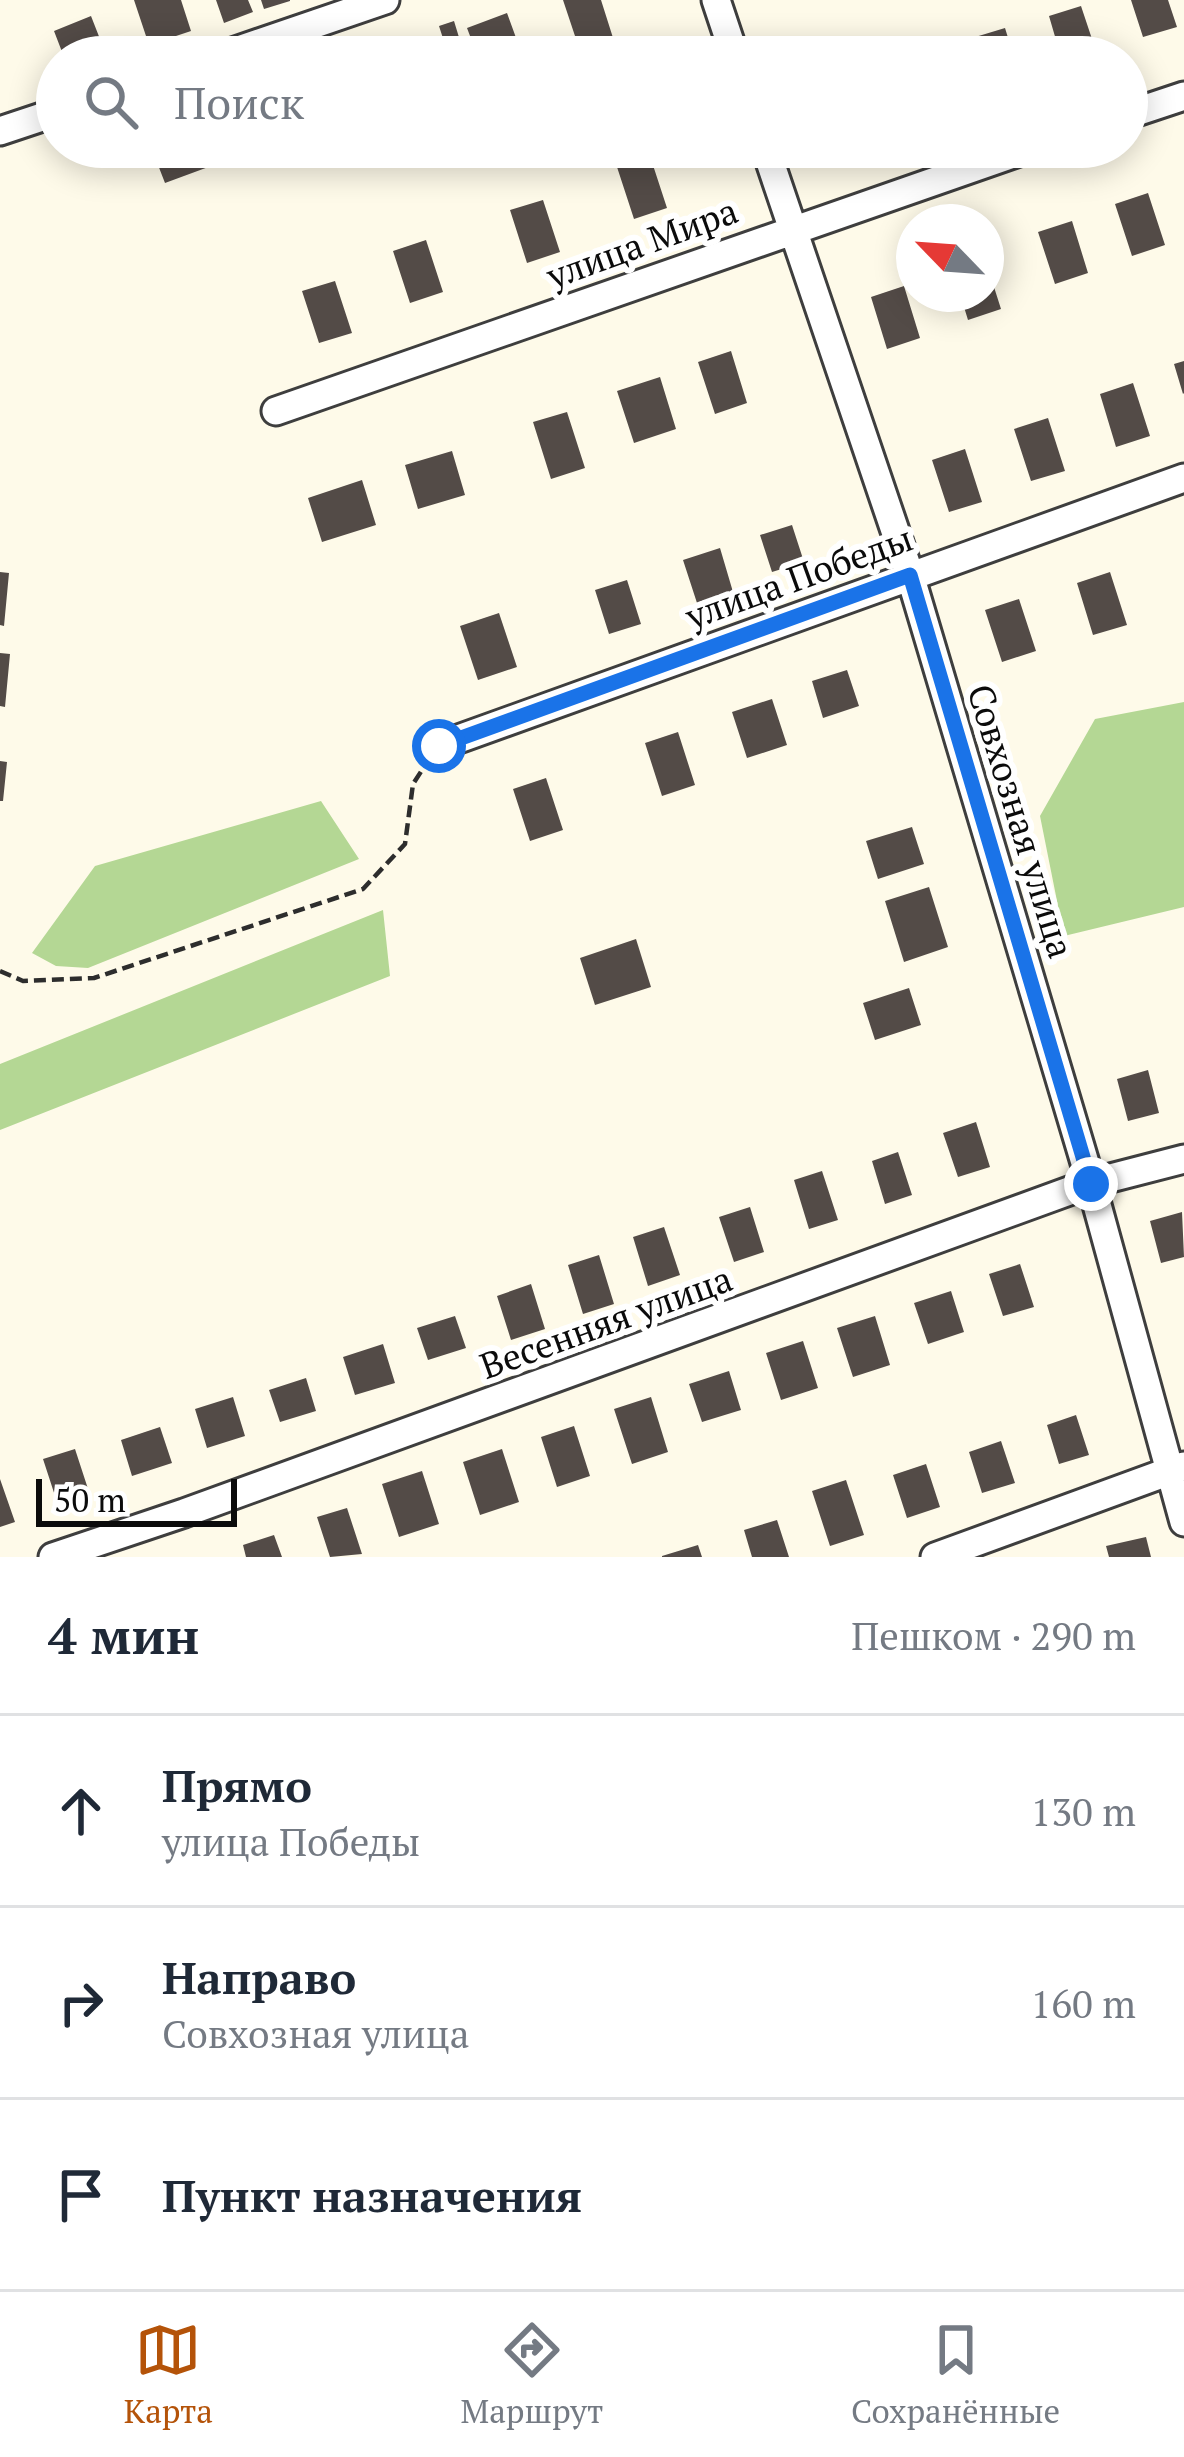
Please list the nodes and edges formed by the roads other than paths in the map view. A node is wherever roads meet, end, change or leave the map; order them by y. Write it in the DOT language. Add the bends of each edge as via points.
graph roads {
  1 [pos="385,0"];
  2 [pos="716,0"];
  3 [pos="280,36"];
  4 [pos="728,36"];
  5 [pos="1184,96"];
  6 [pos="1148,108"];
  7 [pos="36,119"];
  8 [pos="0,131"];
  9 [pos="772,168"];
  10 [pos="971,168"];
  11 [pos="793,228"];
  12 [pos="276,411"];
  13 [pos="1184,478"];
  14 [pos="910,575"];
  15 [pos="439,746"];
  16 [pos="1184,1160"];
  17 [pos="1091,1184"];
  18 [pos="1177,1468"];
  19 [pos="1184,1522"];
  20 [pos="53,1557"];
  21 [pos="935,1557"];
  1 -- 3 [label="street"];
  2 -- 4 [label="street"];
  5 -- 6 [label="street"];
  7 -- 8 [label="street"];
  9 -- 11 [label="street, Совхозная улица"];
  10 -- 11 [label="street, улица Мира"];
  11 -- 12 [label="street, улица Мира"];
  11 -- 14 [label="street, Совхозная улица"];
  13 -- 14 [label="street, улица Победы"];
  14 -- 15 [label="street, улица Победы"];
  14 -- 17 [label="street, Совхозная улица"];
  16 -- 17 [label="street, Весенняя улица"];
  17 -- 18 [label="street, Совхозная улица"];
  17 -- 20 [label="street, Весенняя улица"];
  18 -- 19 [label="street, Совхозная улица"];
  18 -- 21 [label="street"];
}
